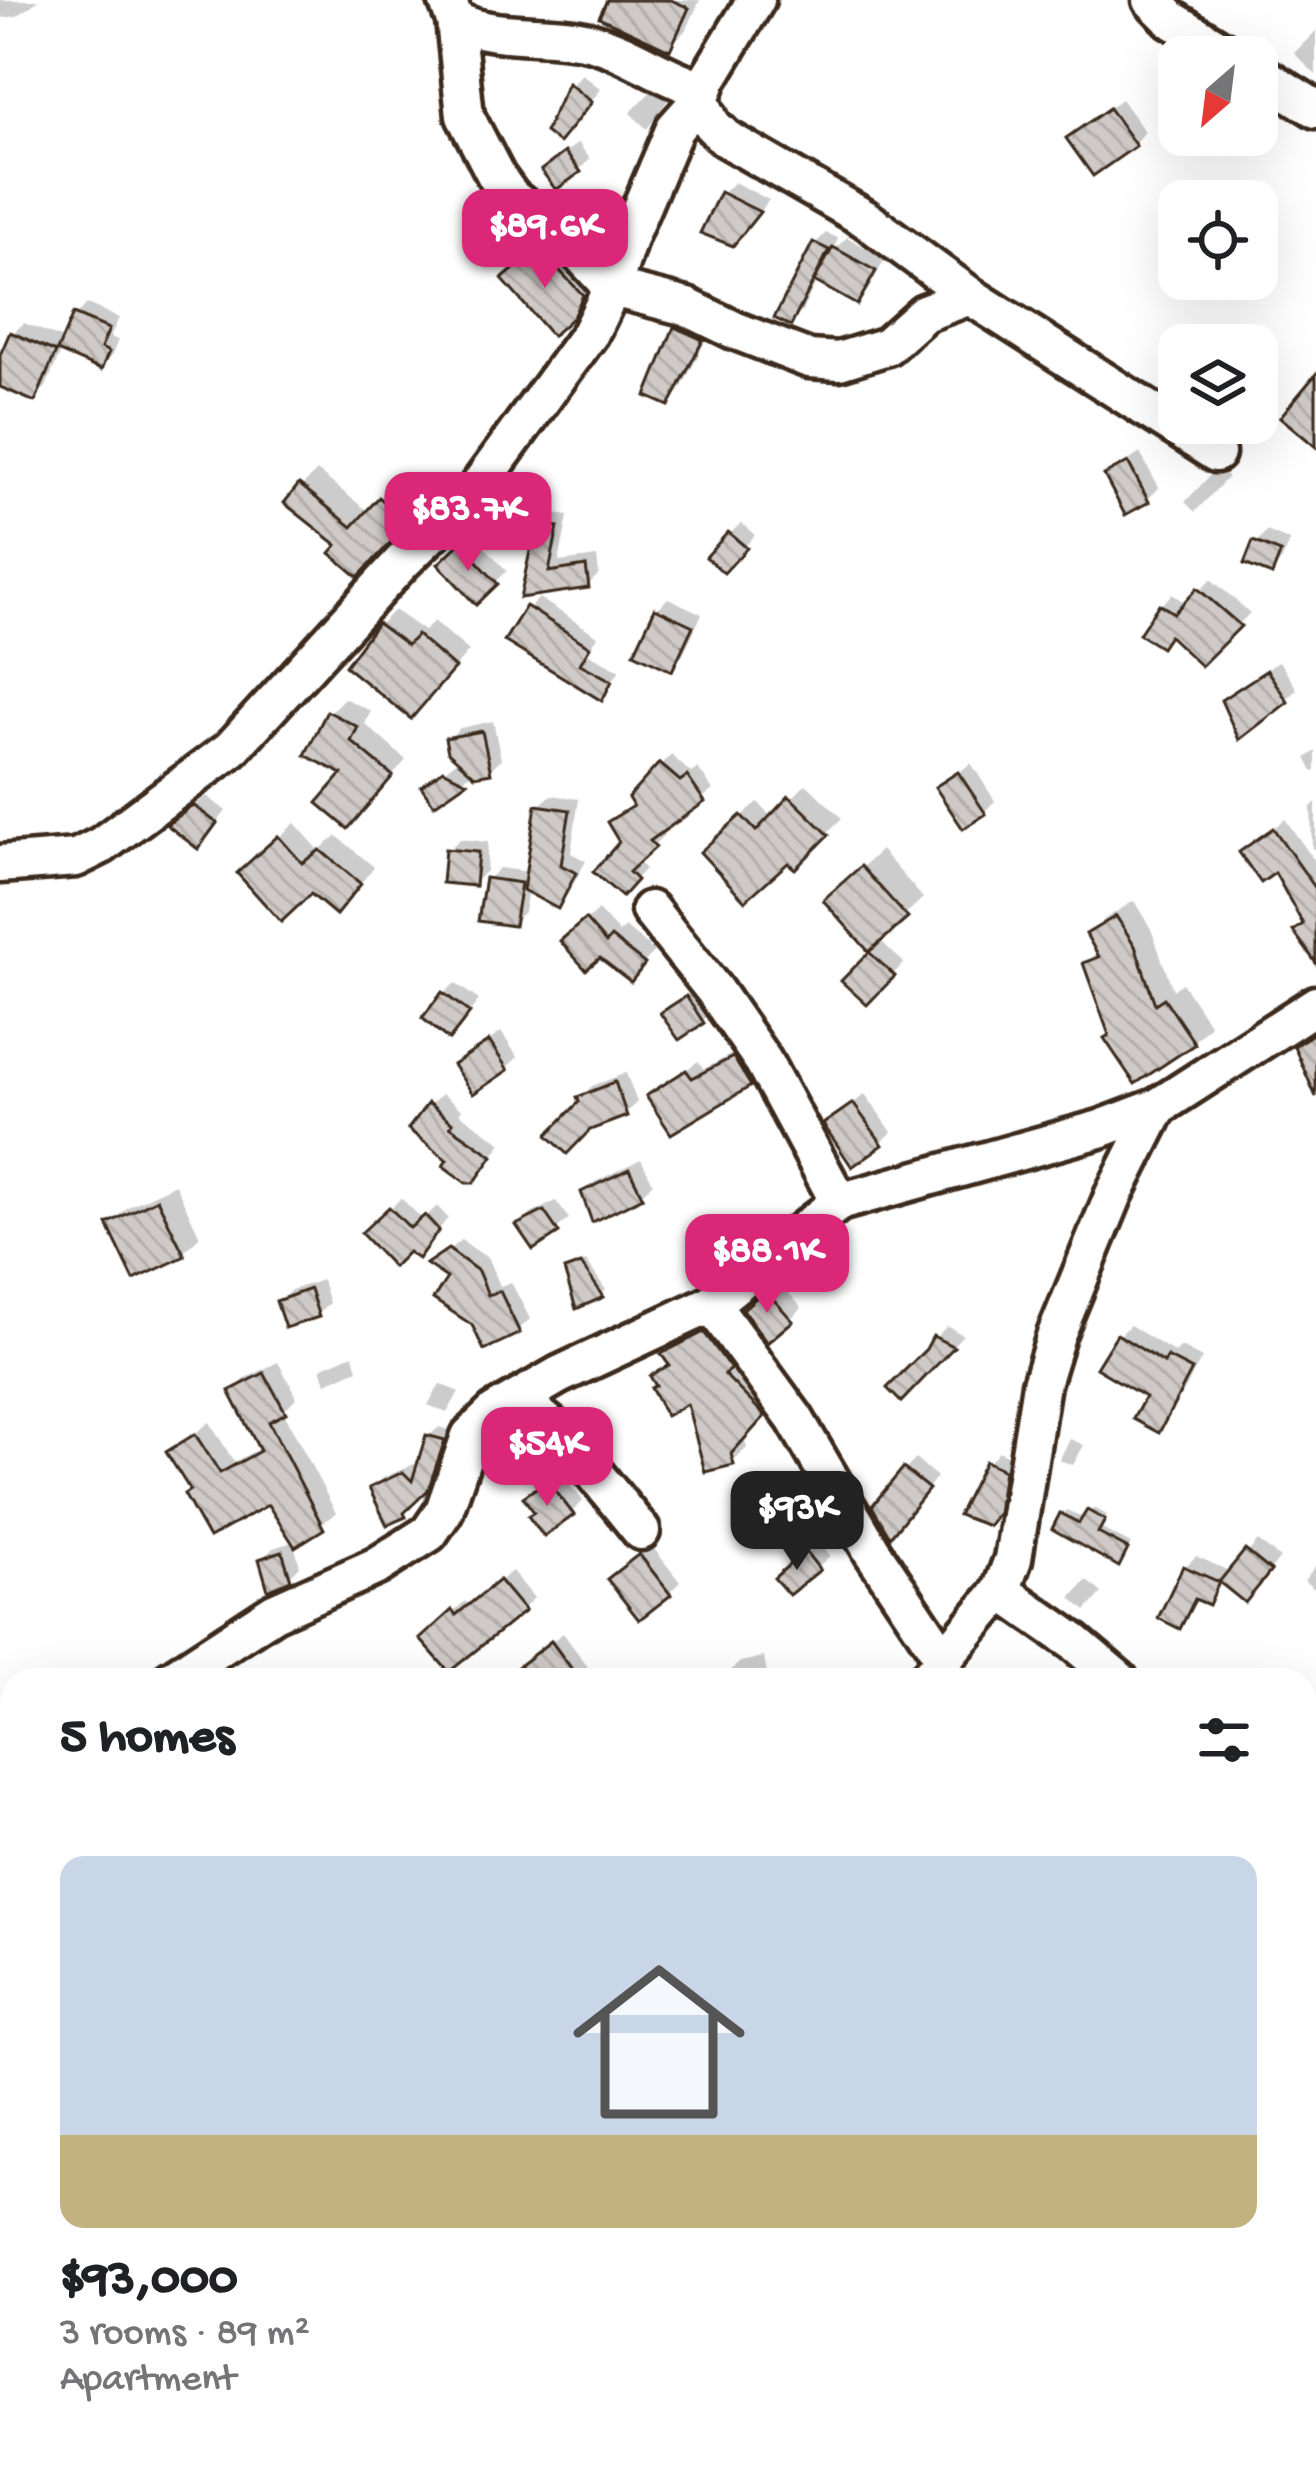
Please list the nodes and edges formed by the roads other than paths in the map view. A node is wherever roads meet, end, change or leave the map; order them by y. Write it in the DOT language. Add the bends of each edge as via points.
graph roads {
  1 [pos="756,0"];
  2 [pos="1153,0"];
  3 [pos="451,10"];
  4 [pos="1199,36"];
  5 [pos="1278,85"];
  6 [pos="701,94"];
  7 [pos="1316,109"];
  8 [pos="612,288"];
  9 [pos="970,296"];
  10 [pos="1216,453"];
  11 [pos="0,864"];
  12 [pos="650,910"];
  13 [pos="1316,1005"];
  14 [pos="1158,1107"];
  15 [pos="839,1202"];
  16 [pos="711,1304"];
  17 [pos="518,1399"];
  18 [pos="640,1531"];
  19 [pos="1000,1591"];
  20 [pos="188,1668"];
  21 [pos="934,1668"];
  22 [pos="937,1668"];
  23 [pos="1104,1668"];
  1 -- 6 [label="street"];
  2 -- 4 [label="street"];
  3 -- 6 [label="street" via="476,29 615,48"];
  3 -- 8 [label="street" via="465,116 496,176"];
  5 -- 7 [label="street"];
  6 -- 8 [label="street" via="668,142"];
  6 -- 9 [label="street" via="725,138 864,218"];
  8 -- 9 [label="street" via="687,308 809,359 839,361 887,346 924,313"];
  8 -- 11 [label="street" via="590,333 475,490 231,749 102,845 76,857"];
  9 -- 10 [label="street"];
  12 -- 15 [label="street" via="764,1061"];
  13 -- 14 [label="street"];
  14 -- 15 [label="street"];
  14 -- 19 [label="street" via="1056,1336"];
  15 -- 16 [label="street"];
  16 -- 17 [label="street"];
  16 -- 21 [label="street" via="795,1419"];
  17 -- 18 [label="street" via="565,1437"];
  17 -- 20 [label="street" via="470,1436 429,1533 274,1612"];
  19 -- 22 [label="street"];
  19 -- 23 [label="street"];
}
